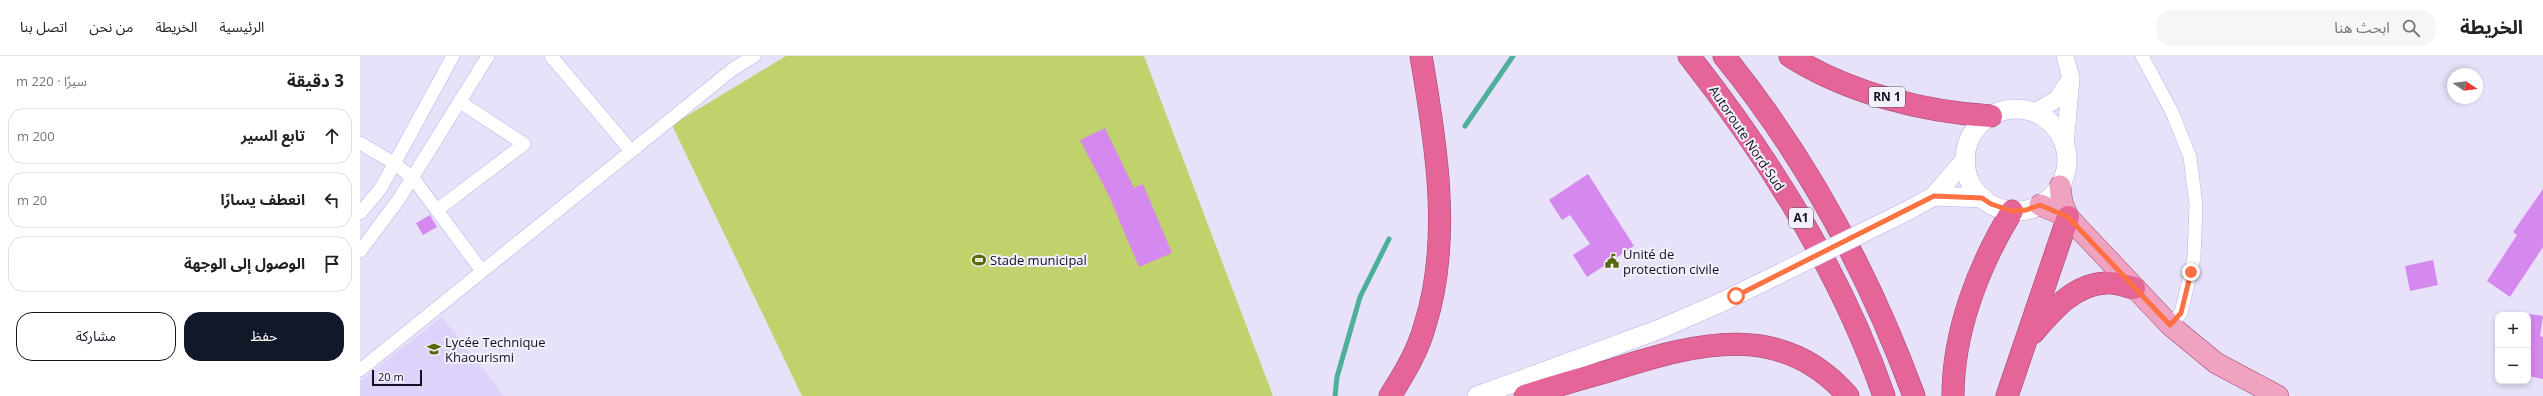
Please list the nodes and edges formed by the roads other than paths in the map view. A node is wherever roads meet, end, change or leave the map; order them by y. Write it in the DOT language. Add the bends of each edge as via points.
graph roads {
  1 [pos="454,56"];
  2 [pos="488,56"];
  3 [pos="551,56"];
  4 [pos="754,56"];
  5 [pos="1421,56"];
  6 [pos="1689,56"];
  7 [pos="1724,56"];
  8 [pos="1790,56"];
  9 [pos="2064,56"];
  10 [pos="2142,56"];
  11 [pos="2070,78"];
  12 [pos="460,102"];
  13 [pos="2035,112"];
  14 [pos="1991,116"];
  15 [pos="360,143"];
  16 [pos="2065,145"];
  17 [pos="632,151"];
  18 [pos="1966,159"];
  19 [pos="394,163"];
  20 [pos="413,178"];
  21 [pos="2060,186"];
  22 [pos="1934,196"];
  23 [pos="1982,198"];
  24 [pos="2040,205"];
  25 [pos="437,210"];
  26 [pos="2012,211"];
  27 [pos="360,213"];
  28 [pos="2068,217"];
  29 [pos="360,251"];
  30 [pos="482,271"];
  31 [pos="2134,288"];
  32 [pos="2170,325"];
  33 [pos="2026,340"];
  34 [pos="360,370"];
  35 [pos="1390,396"];
  36 [pos="1477,396"];
  37 [pos="1525,396"];
  38 [pos="1848,396"];
  39 [pos="1884,396"];
  40 [pos="1914,396"];
  41 [pos="1954,396"];
  42 [pos="2007,396"];
  43 [pos="2278,396"];
  1 -- 19 [label="street"];
  2 -- 12 [label="street"];
  3 -- 17 [label="street"];
  4 -- 17 [label="street" via="733,69"];
  5 -- 35 [label="highway" via="1438,189 1436,280 1425,326 1407,370"];
  6 -- 39 [label="highway, Autoroute Nord-Sud / A1" via="1750,139 1818,247 1851,314"];
  7 -- 40 [label="highway, A1" via="1780,133 1830,213 1872,292"];
  8 -- 14 [label="highway, RN 1" via="1841,81 1880,95 1944,111"];
  9 -- 11 [label="street"];
  10 -- 32 [label="street" via="2172,112 2190,157 2196,205 2194,258 2181,313"];
  11 -- 13 [label="street" via="2057,99"];
  11 -- 16 [label="street"];
  12 -- 20 [label="street"];
  12 -- 25 [label="street" via="524,144"];
  13 -- 14 [label="main road" via="2005,110"];
  13 -- 16 [label="main road" via="2048,120 2058,131"];
  14 -- 18 [label="main road" via="1973,134"];
  15 -- 19 [label="street"];
  16 -- 21 [label="main road" via="2066,173"];
  17 -- 30 [label="street"];
  18 -- 22 [label="main road"];
  18 -- 23 [label="main road" via="1970,180"];
  19 -- 20 [label="street"];
  19 -- 27 [label="street" via="381,188"];
  20 -- 25 [label="street"];
  20 -- 29 [label="street"];
  21 -- 24 [label="main road"];
  21 -- 28 [label="main road" via="2062,202"];
  22 -- 23 [label="main road"];
  22 -- 36 [label="main road, bridge" via="1722,302 1653,332"];
  23 -- 26 [label="main road"];
  24 -- 26 [label="main road"];
  24 -- 28 [label="main road"];
  25 -- 30 [label="street"];
  26 -- 41 [label="highway" via="1988,256 1962,325 1956,358"];
  28 -- 31 [label="main road"];
  28 -- 33 [label="highway"];
  30 -- 34 [label="street"];
  31 -- 32 [label="main road"];
  31 -- 33 [label="highway" via="2106,283 2092,285 2075,293 2055,309"];
  32 -- 43 [label="main road" via="2216,363"];
  33 -- 42 [label="highway"];
  37 -- 38 [label="highway" via="1672,351 1716,344 1754,346 1787,353 1812,363"];
}
